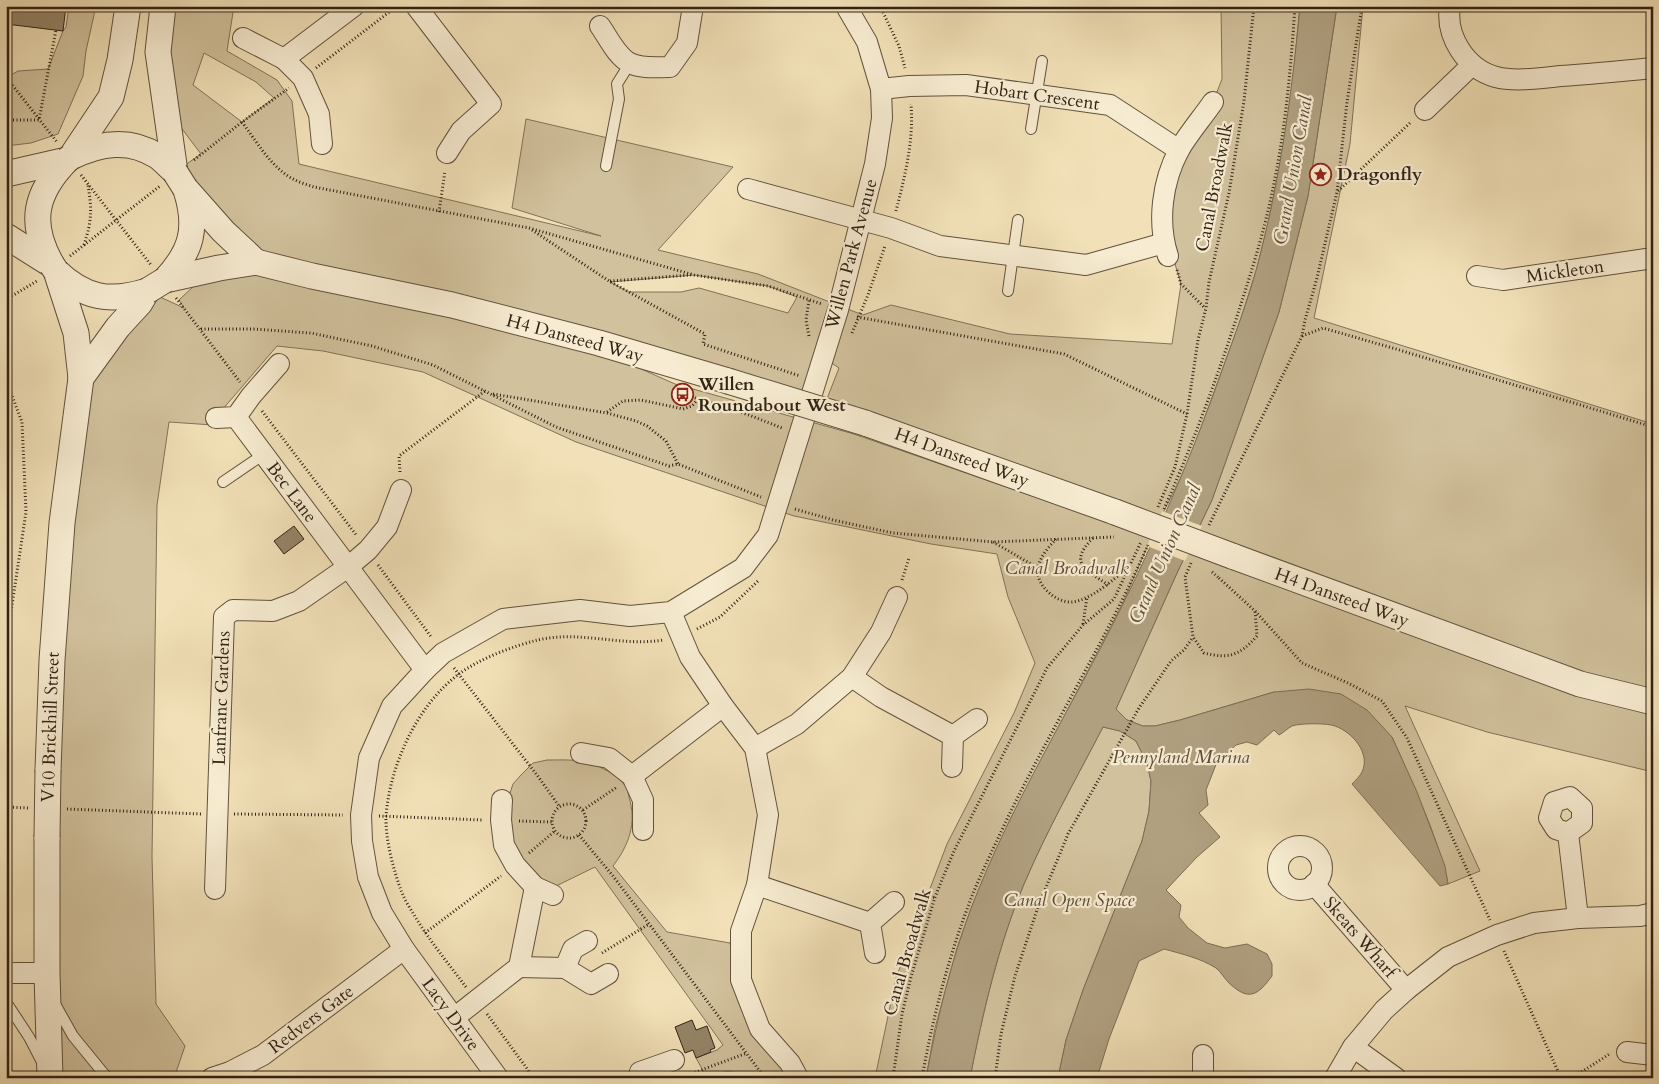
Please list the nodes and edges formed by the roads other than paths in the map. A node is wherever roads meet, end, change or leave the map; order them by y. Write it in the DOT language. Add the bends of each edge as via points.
graph roads {
  1 [pos="128,6"];
  2 [pos="163,6"];
  3 [pos="354,6"];
  4 [pos="416,6"];
  5 [pos="693,6"];
  6 [pos="846,6"];
  7 [pos="1450,6"];
  8 [pos="600,26"];
  9 [pos="242,38"];
  10 [pos="284,59"];
  11 [pos="1042,61"];
  12 [pos="630,63"];
  13 [pos="1472,65"];
  14 [pos="1653,68"];
  15 [pos="881,89"];
  16 [pos="1037,94"];
  17 [pos="1213,102"];
  18 [pos="1425,110"];
  19 [pos="1031,129"];
  20 [pos="322,144"];
  21 [pos="1179,150"];
  22 [pos="448,153"];
  23 [pos="69,156"];
  24 [pos="606,166"];
  25 [pos="174,168"];
  26 [pos="6,174"];
  27 [pos="748,189"];
  28 [pos="860,220"];
  29 [pos="1018,220"];
  30 [pos="23,240"];
  31 [pos="1012,256"];
  32 [pos="1653,258"];
  33 [pos="256,262"];
  34 [pos="1477,276"];
  35 [pos="156,286"];
  36 [pos="1008,291"];
  37 [pos="72,293"];
  38 [pos="279,364"];
  39 [pos="81,378"];
  40 [pos="236,417"];
  41 [pos="216,418"];
  42 [pos="264,454"];
  43 [pos="223,482"];
  44 [pos="401,490"];
  45 [pos="348,567"];
  46 [pos="897,597"];
  47 [pos="671,612"];
  48 [pos="425,670"];
  49 [pos="852,677"];
  50 [pos="1653,702"];
  51 [pos="723,706"];
  52 [pos="977,719"];
  53 [pos="953,736"];
  54 [pos="755,748"];
  55 [pos="581,753"];
  56 [pos="952,767"];
  57 [pos="632,776"];
  58 [pos="502,800"];
  59 [pos="643,830"];
  60 [pos="1568,833"];
  61 [pos="1314,884"];
  62 [pos="757,885"];
  63 [pos="215,889"];
  64 [pos="894,902"];
  65 [pos="1653,913"];
  66 [pos="1578,918"];
  67 [pos="870,923"];
  68 [pos="587,941"];
  69 [pos="404,950"];
  70 [pos="874,953"];
  71 [pos="520,967"];
  72 [pos="569,970"];
  73 [pos="6,973"];
  74 [pos="608,974"];
  75 [pos="48,982"];
  76 [pos="1406,990"];
  77 [pos="6,1002"];
  78 [pos="454,1018"];
  79 [pos="1353,1046"];
  80 [pos="1626,1052"];
  81 [pos="1203,1055"];
  82 [pos="1653,1055"];
  83 [pos="677,1069"];
  84 [pos="50,1078"];
  85 [pos="109,1078"];
  86 [pos="212,1078"];
  87 [pos="498,1078"];
  88 [pos="639,1078"];
  89 [pos="798,1078"];
  90 [pos="1203,1078"];
  91 [pos="1335,1078"];
  92 [pos="1396,1078"];
  1 -- 23 [label="street" via="111,97"];
  2 -- 25 [label="street" via="158,52"];
  3 -- 10 [label="street"];
  4 -- 22 [label="street" via="491,104 461,131"];
  5 -- 12 [label="street" via="687,43 670,67 652,68"];
  6 -- 15 [label="street, Willen Park Avenue" via="867,42"];
  7 -- 13 [label="street" via="1448,13 1455,44"];
  8 -- 12 [label="street"];
  9 -- 10 [label="street"];
  10 -- 20 [label="street" via="302,78 319,114"];
  11 -- 16 [label="lane"];
  12 -- 24 [label="lane" via="618,84 619,99"];
  13 -- 14 [label="street" via="1496,77 1527,79"];
  13 -- 18 [label="street"];
  15 -- 16 [label="street, Hobart Crescent" via="966,84"];
  15 -- 28 [label="street, Willen Park Avenue" via="882,118 875,164"];
  16 -- 19 [label="lane"];
  16 -- 21 [label="street, Hobart Crescent" via="1110,105"];
  17 -- 21 [label="street"];
  21 -- 31 [label="street" via="1168,178 1161,217 1166,250 1086,265"];
  23 -- 25 [label="street" via="113,144 136,146"];
  23 -- 26 [label="street"];
  23 -- 30 [label="street" via="44,189 38,221"];
  25 -- 33 [label="street, H4 Dansteed Way" via="223,231"];
  25 -- 35 [label="street" via="191,207 192,221 188,247 179,265"];
  27 -- 28 [label="street"];
  28 -- 31 [label="street" via="940,246"];
  28 -- 47 [label="street, Willen Park Avenue" via="837,312 768,535 743,568"];
  29 -- 31 [label="lane"];
  30 -- 37 [label="street, V10 Brickhill Street" via="54,268"];
  31 -- 36 [label="lane"];
  32 -- 34 [label="street, Mickleton" via="1503,280"];
  33 -- 35 [label="street, H4 Dansteed Way" via="219,268"];
  33 -- 50 [label="street, H4 Dansteed Way, bridge" via="471,310 599,343 865,423 1580,684"];
  35 -- 37 [label="street" via="130,297"];
  35 -- 39 [label="street, V10 Brickhill Street" via="118,327"];
  37 -- 39 [label="street, V10 Brickhill Street"];
  38 -- 40 [label="street"];
  39 -- 75 [label="street, V10 Brickhill Street, bridge" via="62,523 52,660 47,837"];
  40 -- 41 [label="street"];
  40 -- 42 [label="street, Bec Lane"];
  42 -- 43 [label="lane"];
  42 -- 45 [label="street, Bec Lane"];
  44 -- 45 [label="street" via="387,527"];
  45 -- 48 [label="street, Bec Lane"];
  45 -- 63 [label="street, Lanfranc Gardens" via="299,601 273,612 233,610 224,617"];
  46 -- 49 [label="street" via="882,632"];
  47 -- 48 [label="street, Lacy Drive" via="630,616 580,610 503,619 443,653"];
  47 -- 51 [label="street" via="690,657"];
  48 -- 69 [label="street, Lacy Drive" via="392,706 369,758 361,815 368,877 382,912"];
  49 -- 53 [label="street" via="881,697"];
  49 -- 54 [label="street" via="797,724"];
  51 -- 54 [label="street"];
  51 -- 57 [label="street"];
  52 -- 53 [label="street"];
  53 -- 56 [label="street"];
  54 -- 62 [label="street" via="768,814"];
  55 -- 57 [label="street" via="609,758"];
  57 -- 59 [label="street" via="643,800"];
  58 -- 71 [label="street" via="504,845 515,865 544,891"];
  60 -- 66 [label="street"];
  61 -- 76 [label="street, Skeats Wharf"];
  62 -- 67 [label="street"];
  62 -- 89 [label="street" via="741,932 741,980 760,1029 790,1063"];
  64 -- 67 [label="street"];
  65 -- 66 [label="street"];
  66 -- 76 [label="street" via="1534,923 1497,935 1448,957"];
  67 -- 70 [label="street"];
  68 -- 72 [label="street" via="573,949"];
  69 -- 78 [label="street, Lacy Drive"];
  69 -- 86 [label="street, Redvers Gate" via="263,1055"];
  71 -- 72 [label="street"];
  71 -- 78 [label="street"];
  72 -- 74 [label="street" via="590,984"];
  73 -- 75 [label="street"];
  75 -- 84 [label="street, V10 Brickhill Street"];
  75 -- 85 [label="lane" via="73,1036"];
  76 -- 79 [label="street"];
  77 -- 84 [label="lane"];
  78 -- 87 [label="street, Lacy Drive"];
  79 -- 91 [label="street"];
  79 -- 92 [label="street"];
  80 -- 82 [label="street"];
  81 -- 90 [label="street"];
  83 -- 88 [label="street" via="640,1072"];
}
